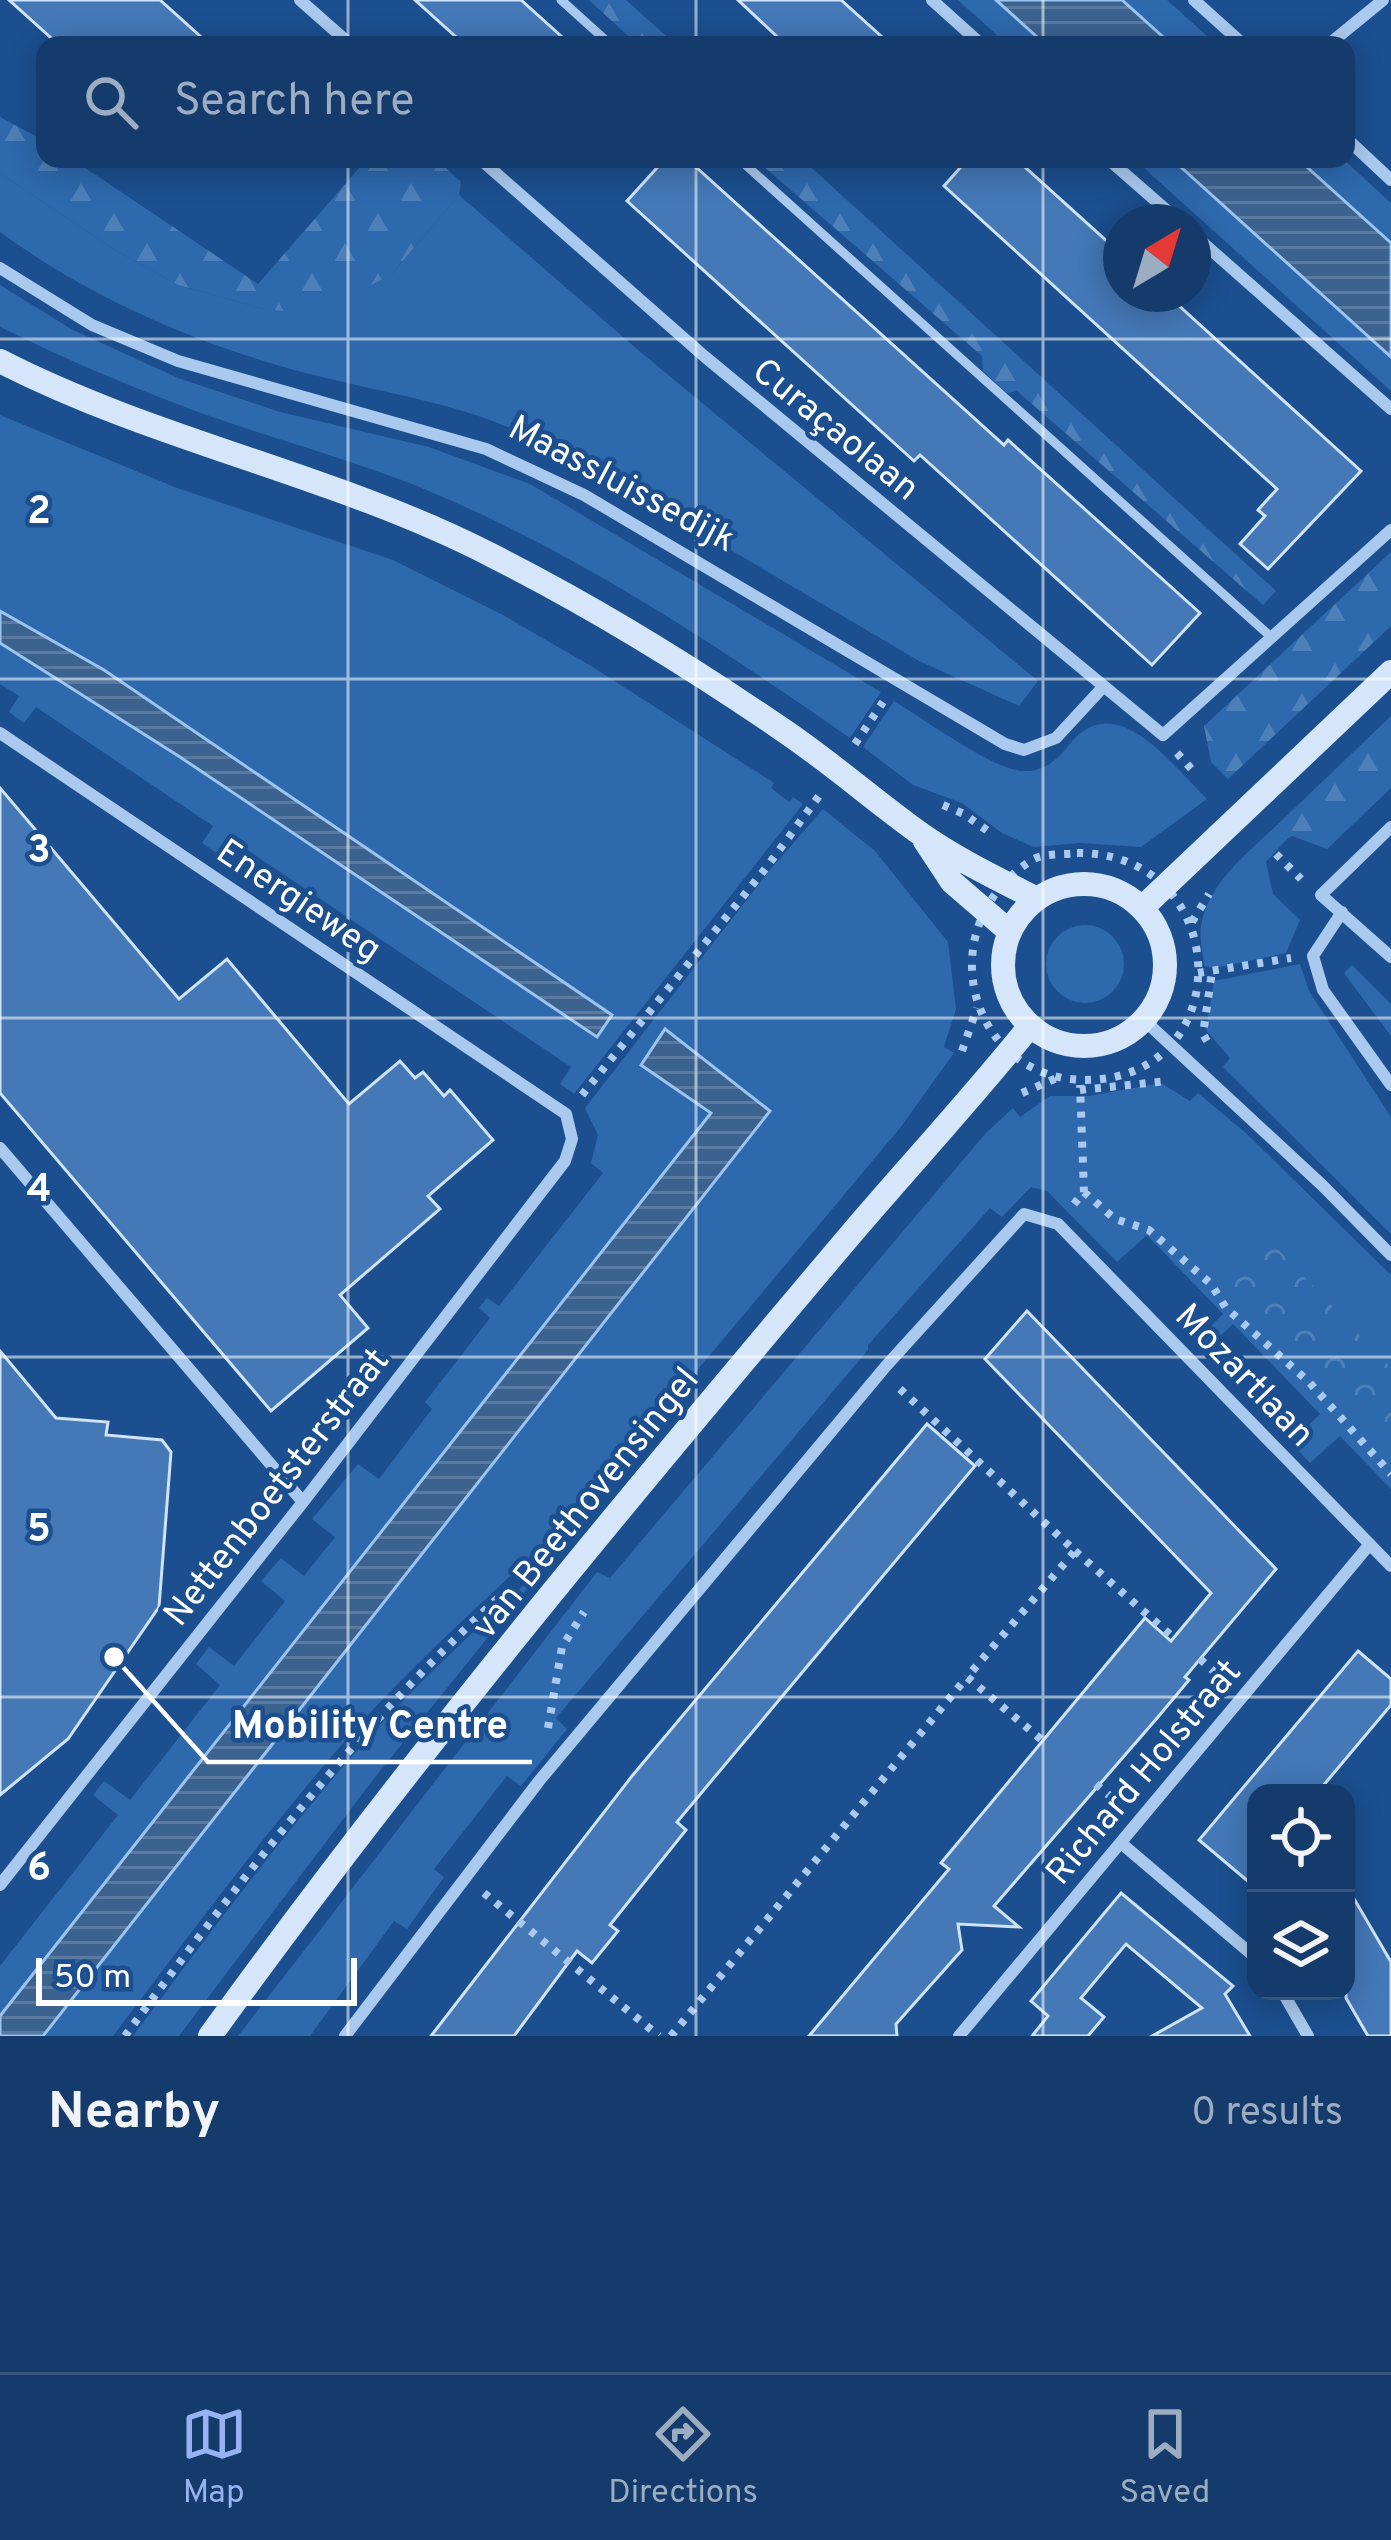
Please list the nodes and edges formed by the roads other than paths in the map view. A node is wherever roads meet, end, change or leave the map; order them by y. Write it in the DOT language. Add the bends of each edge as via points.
graph roads {
  1 [pos="561,0"];
  2 [pos="932,0"];
  3 [pos="1194,0"];
  4 [pos="1383,0"];
  5 [pos="302,1"];
  6 [pos="341,36"];
  7 [pos="601,36"];
  8 [pos="972,36"];
  9 [pos="1234,36"];
  10 [pos="1339,36"];
  11 [pos="1355,147"];
  12 [pos="490,168"];
  13 [pos="749,168"];
  14 [pos="1118,168"];
  15 [pos="1391,180"];
  16 [pos="1159,204"];
  17 [pos="1211,250"];
  18 [pos="0,268"];
  19 [pos="0,361"];
  20 [pos="1391,409"];
  21 [pos="1391,530"];
  22 [pos="1271,637"];
  23 [pos="1391,672"];
  24 [pos="1105,686"];
  25 [pos="0,734"];
  26 [pos="1391,827"];
  27 [pos="920,833"];
  28 [pos="1037,899"];
  29 [pos="1142,908"];
  30 [pos="1342,913"];
  31 [pos="1010,932"];
  32 [pos="1391,957"];
  33 [pos="1144,1020"];
  34 [pos="1030,1026"];
  35 [pos="1391,1085"];
  36 [pos="566,1114"];
  37 [pos="0,1148"];
  38 [pos="1391,1255"];
  39 [pos="303,1502"];
  40 [pos="1370,1544"];
  41 [pos="1391,1566"];
  42 [pos="1121,1843"];
  43 [pos="0,1885"];
  44 [pos="1247,1950"];
  45 [pos="1287,2000"];
  46 [pos="210,2036"];
  47 [pos="345,2036"];
  48 [pos="959,2036"];
  49 [pos="1308,2036"];
  1 -- 7 [label="lane"];
  2 -- 8 [label="street"];
  3 -- 9 [label="street"];
  4 -- 10 [label="street"];
  5 -- 6 [label="street"];
  11 -- 15 [label="street"];
  12 -- 24 [label="street, Curaçaolaan" via="704,356"];
  13 -- 22 [label="lane"];
  14 -- 16 [label="street"];
  17 -- 20 [label="street"];
  18 -- 24 [label="street, Maassluissedijk" via="92,325 178,361 506,458 584,495 1004,744 1024,750 1056,738"];
  19 -- 27 [label="street" via="136,422 313,479 493,556 674,660"];
  21 -- 22 [label="street"];
  22 -- 24 [label="street, Curaçaolaan" via="1163,735"];
  23 -- 29 [label="street"];
  25 -- 36 [label="street, Energieweg"];
  26 -- 30 [label="street" via="1321,895"];
  27 -- 28 [label="street"];
  27 -- 31 [label="street" via="952,882"];
  28 -- 29 [label="street" via="1091,884"];
  28 -- 31 [label="street"];
  29 -- 33 [label="street" via="1165,951 1158,1000"];
  30 -- 32 [label="street"];
  30 -- 35 [label="street" via="1313,956 1323,990"];
  31 -- 34 [label="street" via="1004,982"];
  33 -- 34 [label="street" via="1089,1046 1068,1046"];
  33 -- 38 [label="street"];
  34 -- 46 [label="street, van Beethovensingel" via="492,1671 311,1895"];
  36 -- 39 [label="street, Nettenboetsterstraat" via="572,1139 565,1161"];
  37 -- 39 [label="street"];
  39 -- 43 [label="street, Nettenboetsterstraat"];
  40 -- 41 [label="street, Mozartlaan"];
  40 -- 42 [label="street, Richard Holstraat"];
  40 -- 47 [label="street, Mozartlaan" via="1058,1224 1024,1214 538,1781"];
  42 -- 44 [label="street"];
  42 -- 48 [label="street, Richard Holstraat"];
  45 -- 49 [label="street"];
}
